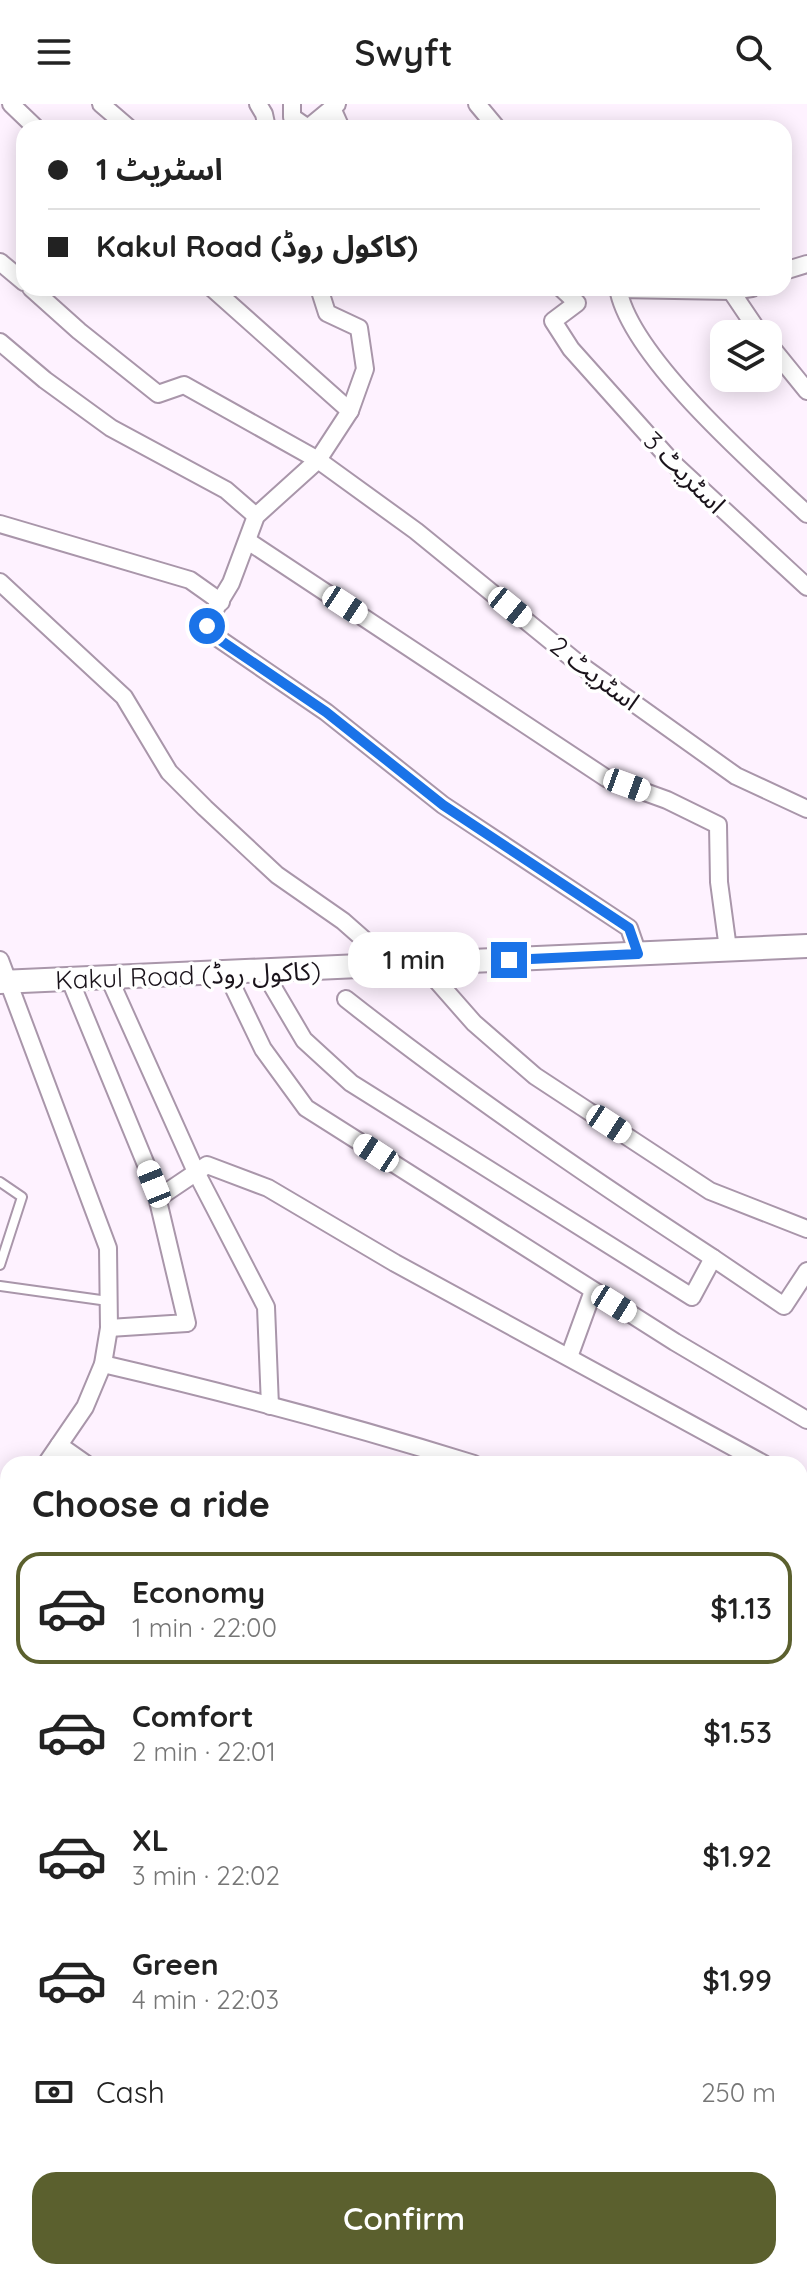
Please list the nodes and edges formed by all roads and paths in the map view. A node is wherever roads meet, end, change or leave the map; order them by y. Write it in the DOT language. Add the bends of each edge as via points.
graph roads {
  1 [pos="11,104"];
  2 [pos="101,104"];
  3 [pos="477,104"];
  4 [pos="335,106"];
  5 [pos="28,120"];
  6 [pos="120,120"];
  7 [pos="318,120"];
  8 [pos="490,120"];
  9 [pos="0,262"];
  10 [pos="16,275"];
  11 [pos="40,296"];
  12 [pos="221,296"];
  13 [pos="322,296"];
  14 [pos="570,296"];
  15 [pos="619,296"];
  16 [pos="734,296"];
  17 [pos="751,320"];
  18 [pos="0,342"];
  19 [pos="782,360"];
  20 [pos="807,391"];
  21 [pos="350,411"];
  22 [pos="318,460"];
  23 [pos="807,514"];
  24 [pos="256,516"];
  25 [pos="0,524"];
  26 [pos="248,541"];
  27 [pos="0,582"];
  28 [pos="807,587"];
  29 [pos="221,602"];
  30 [pos="807,809"];
  31 [pos="807,946"];
  32 [pos="728,949"];
  33 [pos="638,954"];
  34 [pos="423,965"];
  35 [pos="394,966"];
  36 [pos="226,972"];
  37 [pos="264,972"];
  38 [pos="2,974"];
  39 [pos="109,978"];
  40 [pos="70,980"];
  41 [pos="346,999"];
  42 [pos="196,1172"];
  43 [pos="0,1182"];
  44 [pos="158,1198"];
  45 [pos="807,1229"];
  46 [pos="713,1258"];
  47 [pos="0,1265"];
  48 [pos="807,1271"];
  49 [pos="0,1286"];
  50 [pos="593,1291"];
  51 [pos="108,1301"];
  52 [pos="109,1328"];
  53 [pos="569,1357"];
  54 [pos="103,1364"];
  55 [pos="270,1406"];
  56 [pos="807,1420"];
  57 [pos="59,1445"];
  58 [pos="51,1456"];
  59 [pos="75,1456"];
  60 [pos="446,1456"];
  61 [pos="749,1456"];
  1 -- 5 [label="street"];
  2 -- 6 [label="street"];
  3 -- 8 [label="street"];
  4 -- 7 [label="street"];
  9 -- 10 [label="street"];
  11 -- 22 [label="street, اسٹریٹ 2" via="158,394 184,385"];
  12 -- 21 [label="street"];
  13 -- 21 [label="street" via="327,313 359,328 365,369"];
  14 -- 28 [label="street, اسٹریٹ 3" via="577,303 553,321 571,349 673,463"];
  15 -- 23 [label="street" via="638,334 675,382"];
  16 -- 17 [label="street"];
  18 -- 24 [label="street" via="111,428 226,490"];
  19 -- 20 [label="street"];
  21 -- 22 [label="street"];
  22 -- 24 [label="street"];
  22 -- 30 [label="street, اسٹریٹ 2" via="416,531 579,664 736,776"];
  24 -- 26 [label="street"];
  25 -- 29 [label="street" via="190,580"];
  26 -- 29 [label="street"];
  26 -- 32 [label="street" via="606,778 718,825"];
  27 -- 35 [label="street" via="124,697 169,772 205,808 277,875 343,921"];
  29 -- 33 [label="street" via="208,621 209,632 326,712 443,805 629,928"];
  31 -- 32 [label="main road, Kakul Road (کاکول روڈ)"];
  32 -- 33 [label="main road, Kakul Road (کاکول روڈ)"];
  33 -- 34 [label="main road, Kakul Road (کاکول روڈ)"];
  34 -- 35 [label="main road, Kakul Road (کاکول روڈ)"];
  34 -- 45 [label="street" via="474,1023 535,1076 710,1191"];
  35 -- 37 [label="main road, Kakul Road (کاکول روڈ)"];
  36 -- 37 [label="main road, Kakul Road (کاکول روڈ)"];
  36 -- 39 [label="main road, Kakul Road (کاکول روڈ)"];
  36 -- 50 [label="street" via="263,1049 306,1108"];
  37 -- 46 [label="street" via="304,1040 351,1083 692,1297"];
  38 -- 40 [label="main road, Kakul Road (کاکول روڈ)"];
  38 -- 51 [label="street" via="108,1248"];
  39 -- 40 [label="main road, Kakul Road (کاکول روڈ)"];
  39 -- 42 [label="street"];
  40 -- 44 [label="street"];
  41 -- 46 [label="street" via="482,1103"];
  42 -- 44 [label="street"];
  42 -- 53 [label="street" via="207,1165 268,1188"];
  42 -- 55 [label="street" via="266,1307"];
  43 -- 47 [label="lane" via="22,1197"];
  44 -- 52 [label="street" via="187,1323"];
  46 -- 48 [label="street" via="784,1306"];
  49 -- 51 [label="lane"];
  50 -- 53 [label="street"];
  50 -- 56 [label="street"];
  51 -- 52 [label="street"];
  52 -- 54 [label="street"];
  53 -- 61 [label="street"];
  54 -- 55 [label="street"];
  54 -- 57 [label="street" via="85,1407"];
  55 -- 60 [label="street"];
  57 -- 58 [label="street"];
  57 -- 59 [label="street"];
}
